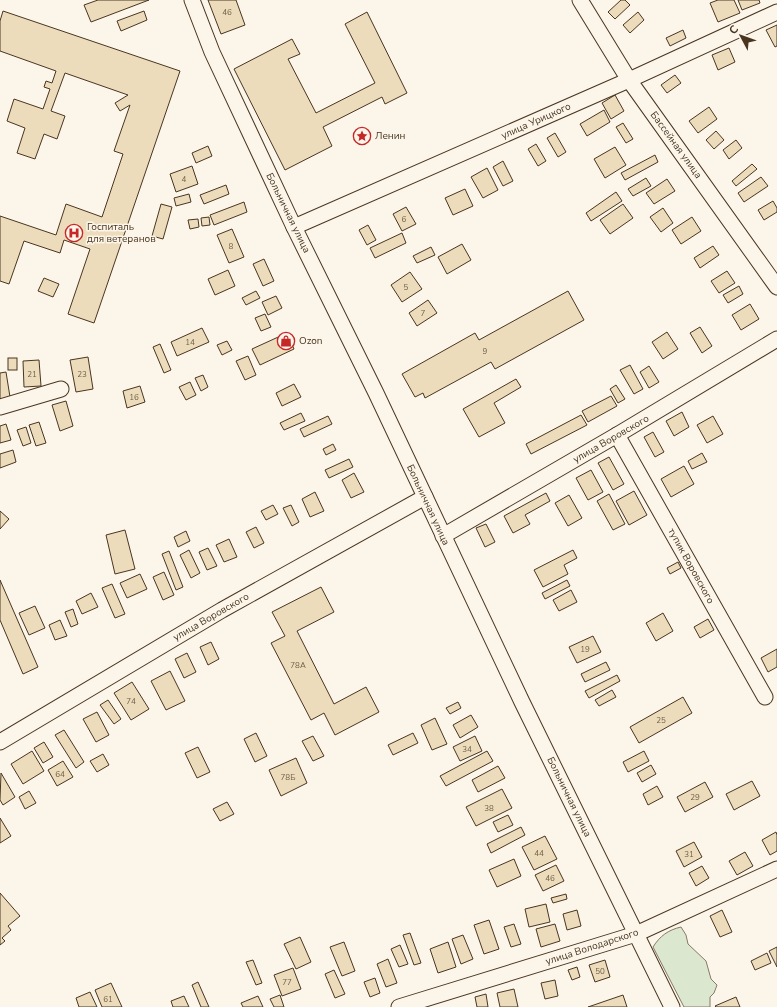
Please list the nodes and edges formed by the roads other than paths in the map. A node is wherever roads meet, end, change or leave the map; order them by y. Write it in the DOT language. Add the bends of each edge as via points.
graph roads {
  1 [pos="192,0"];
  2 [pos="580,0"];
  3 [pos="777,12"];
  4 [pos="629,80"];
  5 [pos="294,227"];
  6 [pos="777,287"];
  7 [pos="777,339"];
  8 [pos="61,389"];
  9 [pos="0,407"];
  10 [pos="617,436"];
  11 [pos="424,497"];
  12 [pos="443,536"];
  13 [pos="765,698"];
  14 [pos="0,742"];
  15 [pos="777,869"];
  16 [pos="636,934"];
  17 [pos="399,1007"];
  18 [pos="672,1007"];
  1 -- 5 [label="street, Больничная улица" via="212,52"];
  2 -- 4 [label="street, Бассейная улица"];
  3 -- 4 [label="street, улица Урицкого"];
  4 -- 5 [label="street, улица Урицкого"];
  4 -- 6 [label="street, Бассейная улица"];
  5 -- 11 [label="street, Больничная улица" via="373,386"];
  7 -- 10 [label="street, улица Воровского"];
  8 -- 9 [label="street"];
  10 -- 12 [label="street, улица Воровского"];
  10 -- 13 [label="street, тупик Воровского"];
  11 -- 12 [label="street, Больничная улица"];
  11 -- 14 [label="street, улица Воровского" via="222,610"];
  12 -- 16 [label="street, Больничная улица"];
  15 -- 16 [label="street, улица Володарского"];
  16 -- 17 [label="street, улица Володарского"];
  16 -- 18 [label="street, Больничная улица"];
}
